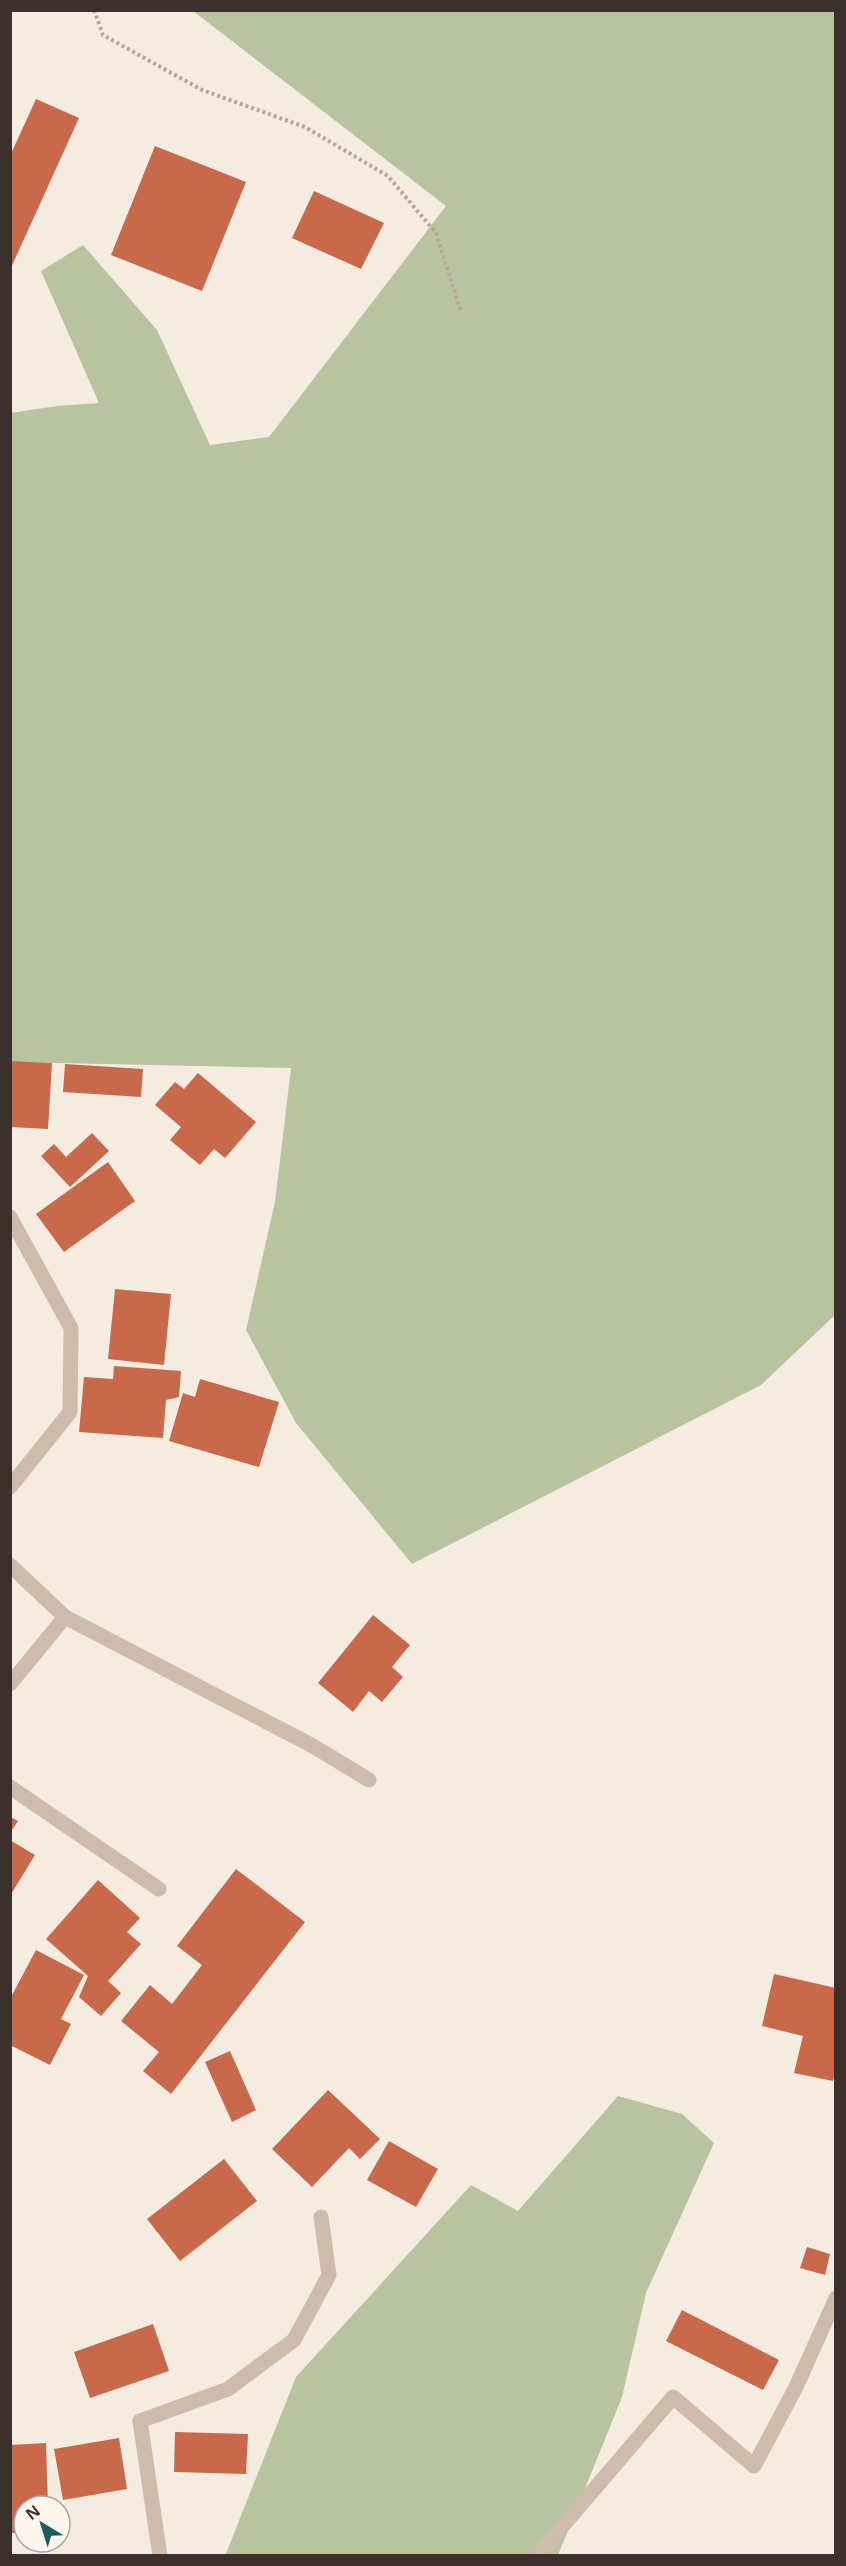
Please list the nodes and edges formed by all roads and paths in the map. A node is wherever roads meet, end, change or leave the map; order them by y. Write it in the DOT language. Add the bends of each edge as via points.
graph roads {
  1 [pos="94,10"];
  2 [pos="460,312"];
  3 [pos="10,1217"];
  4 [pos="10,1487"];
  5 [pos="10,1565"];
  6 [pos="65,1617"];
  7 [pos="10,1684"];
  8 [pos="369,1780"];
  9 [pos="10,1787"];
  10 [pos="159,1889"];
  11 [pos="321,2217"];
  12 [pos="836,2298"];
  13 [pos="160,2556"];
  14 [pos="537,2556"];
  1 -- 2 [label="path" via="104,35 202,90 305,127 388,176 436,233"];
  3 -- 4 [label="street" via="71,1328 70,1412"];
  5 -- 6 [label="street"];
  6 -- 7 [label="street"];
  6 -- 8 [label="street" via="313,1746"];
  9 -- 10 [label="street"];
  11 -- 13 [label="street" via="329,2275 294,2340 228,2389 140,2421"];
  12 -- 14 [label="street" via="796,2387 754,2466 673,2397"];
}
